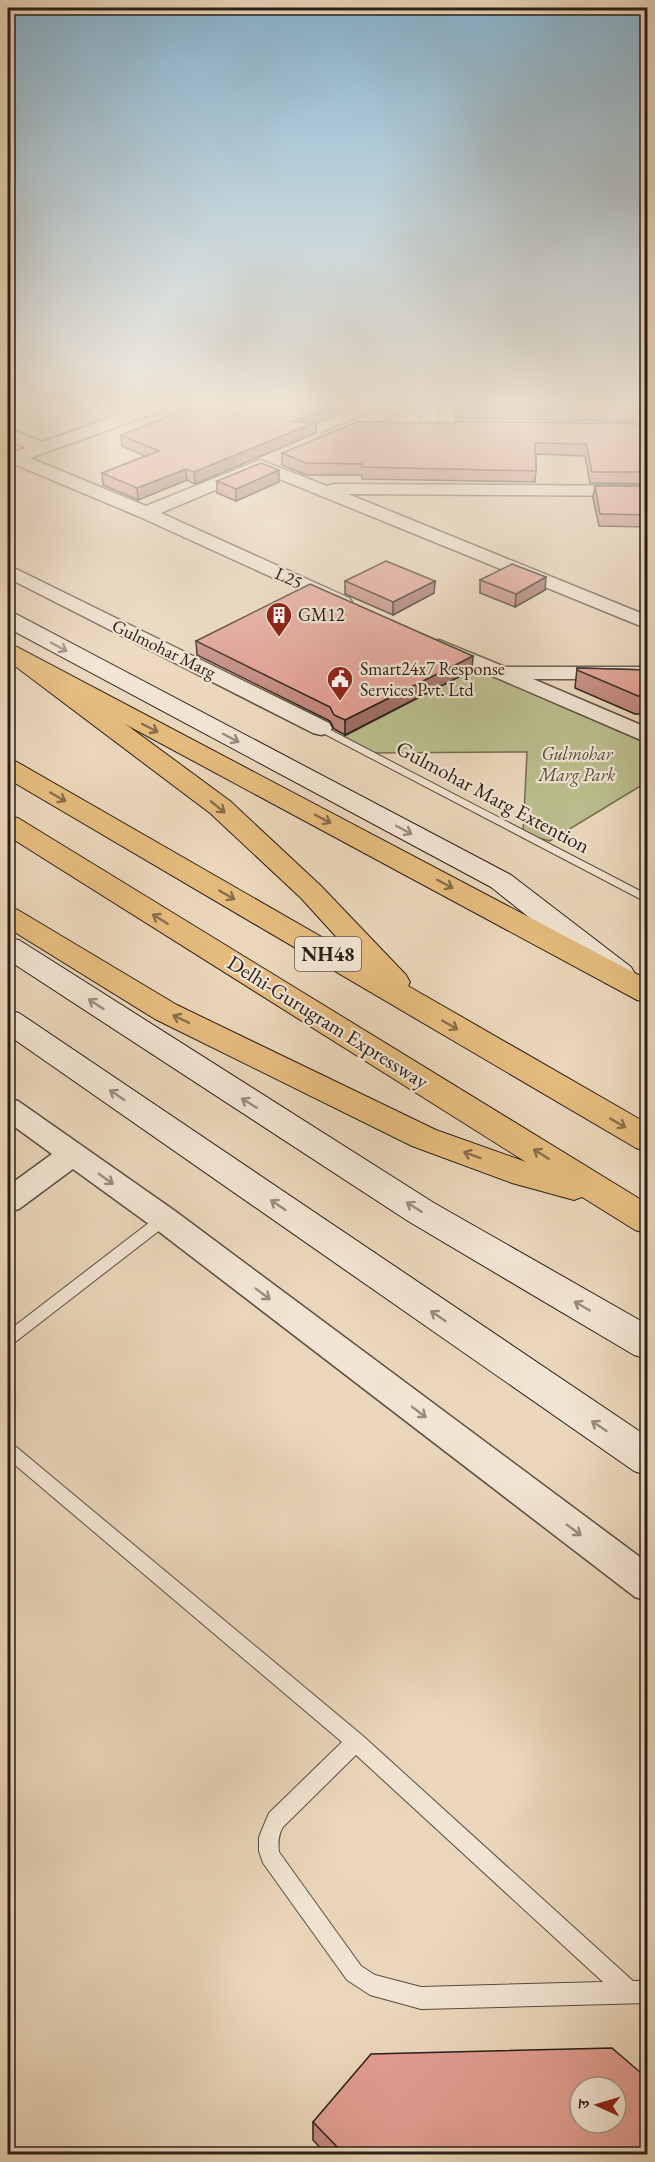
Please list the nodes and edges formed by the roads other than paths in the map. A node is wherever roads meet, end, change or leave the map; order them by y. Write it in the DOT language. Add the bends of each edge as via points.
graph roads {
  1 [pos="126,505"];
  2 [pos="165,505"];
  3 [pos="359,505"];
  4 [pos="146,513"];
  5 [pos="8,571"];
  6 [pos="363,612"];
  7 [pos="8,620"];
  8 [pos="648,623"];
  9 [pos="418,637"];
  10 [pos="16,656"];
  11 [pos="496,672"];
  12 [pos="648,673"];
  13 [pos="321,728"];
  14 [pos="648,736"];
  15 [pos="8,768"];
  16 [pos="8,824"];
  17 [pos="648,900"];
  18 [pos="8,916"];
  19 [pos="8,947"];
  20 [pos="638,987"];
  21 [pos="418,1007"];
  22 [pos="8,1020"];
  23 [pos="8,1108"];
  24 [pos="648,1140"];
  25 [pos="72,1155"];
  26 [pos="608,1196"];
  27 [pos="8,1201"];
  28 [pos="164,1219"];
  29 [pos="648,1221"];
  30 [pos="8,1339"];
  31 [pos="640,1340"];
  32 [pos="8,1450"];
  33 [pos="648,1459"];
  34 [pos="648,1585"];
  35 [pos="356,1742"];
  36 [pos="638,1992"];
  1 -- 4 [label="street, L25"];
  2 -- 4 [label="street"];
  3 -- 8 [label="street"];
  4 -- 6 [label="street, L25"];
  5 -- 13 [label="street, Gulmohar Marg"];
  7 -- 20 [label="main road, one-way" via="501,881"];
  9 -- 11 [label="street"];
  10 -- 20 [label="main road, one-way"];
  10 -- 21 [label="main road, one-way" via="220,807 311,892"];
  11 -- 12 [label="street"];
  11 -- 14 [label="street"];
  13 -- 17 [label="lane, Gulmohar Marg Extention"];
  15 -- 21 [label="main road, NH48, one-way"];
  26 -- 16 [label="main road, Delhi-Gurugram Expressway / NH48, one-way"];
  26 -- 18 [label="main road, one-way" via="524,1174 424,1138 166,1012"];
  31 -- 19 [label="main road, one-way" via="421,1212"];
  21 -- 24 [label="main road, NH48, one-way"];
  33 -- 22 [label="main road, one-way"];
  23 -- 25 [label="street"];
  25 -- 27 [label="street"];
  25 -- 28 [label="street, one-way"];
  26 -- 29 [label="main road, Delhi-Gurugram Expressway / NH48"];
  28 -- 30 [label="lane"];
  28 -- 34 [label="street, one-way"];
  32 -- 35 [label="lane"];
  35 -- 36 [label="lane"];
  35 -- 36 [label="lane" via="276,1820 268,1833 270,1856 354,1973 370,1984 421,1998"];
}
